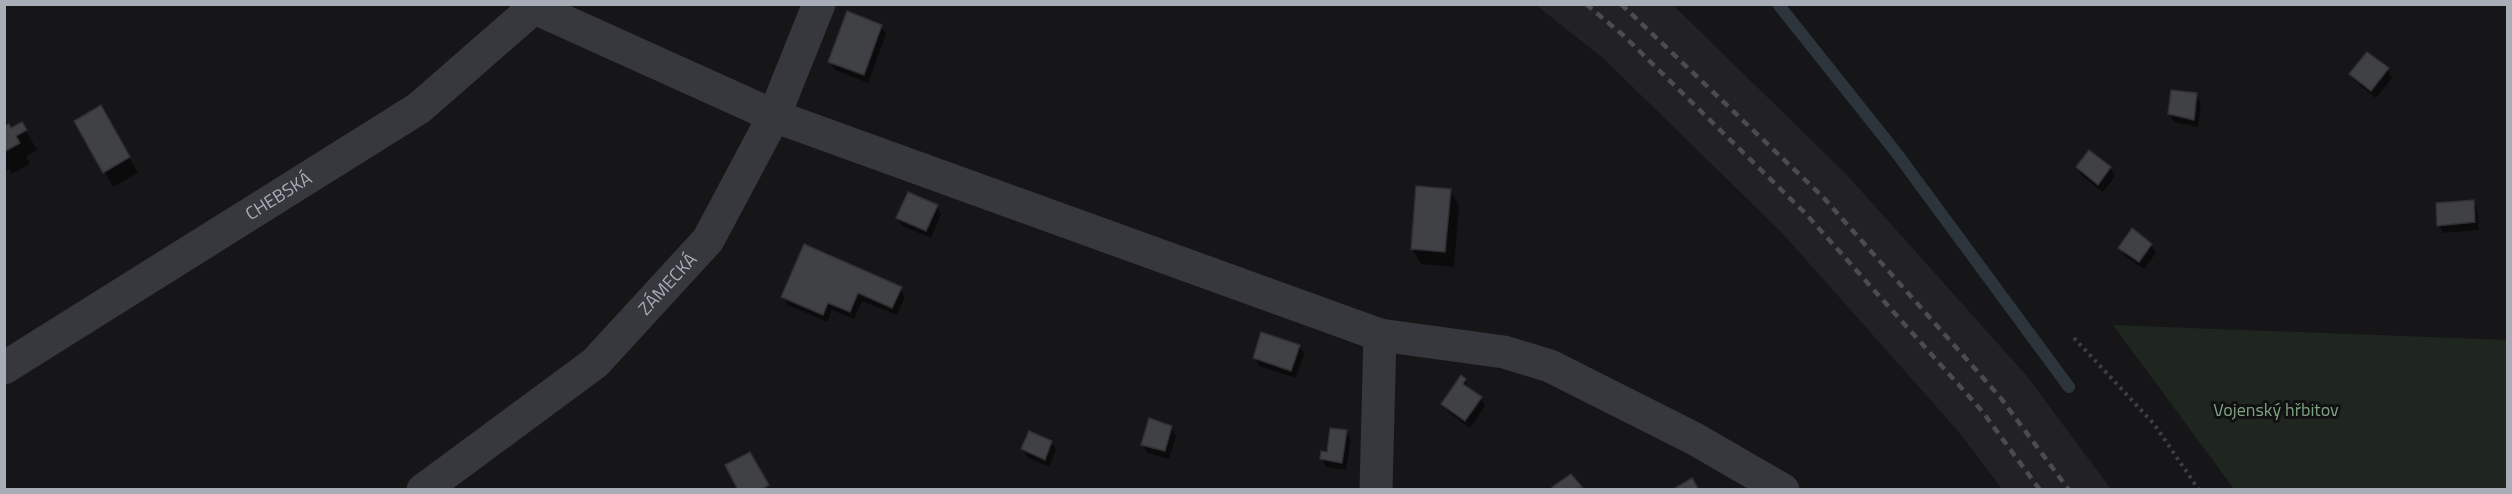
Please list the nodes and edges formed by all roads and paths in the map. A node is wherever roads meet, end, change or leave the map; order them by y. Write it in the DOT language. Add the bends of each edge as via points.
graph roads {
  1 [pos="819,4"];
  2 [pos="536,6"];
  3 [pos="774,116"];
  4 [pos="1380,335"];
  5 [pos="2074,338"];
  6 [pos="4,368"];
  7 [pos="423,489"];
  8 [pos="1376,489"];
  9 [pos="1783,489"];
  10 [pos="2199,489"];
  1 -- 3 [label="street, ZÁMECKÁ"];
  2 -- 3 [label="street"];
  2 -- 6 [label="street, CHEBSKÁ" via="419,108"];
  3 -- 4 [label="street"];
  3 -- 7 [label="street, ZÁMECKÁ" via="708,240 595,363"];
  4 -- 8 [label="street"];
  4 -- 9 [label="street" via="1504,352 1550,366 1695,439"];
  5 -- 10 [label="path" via="2154,424"];
}
